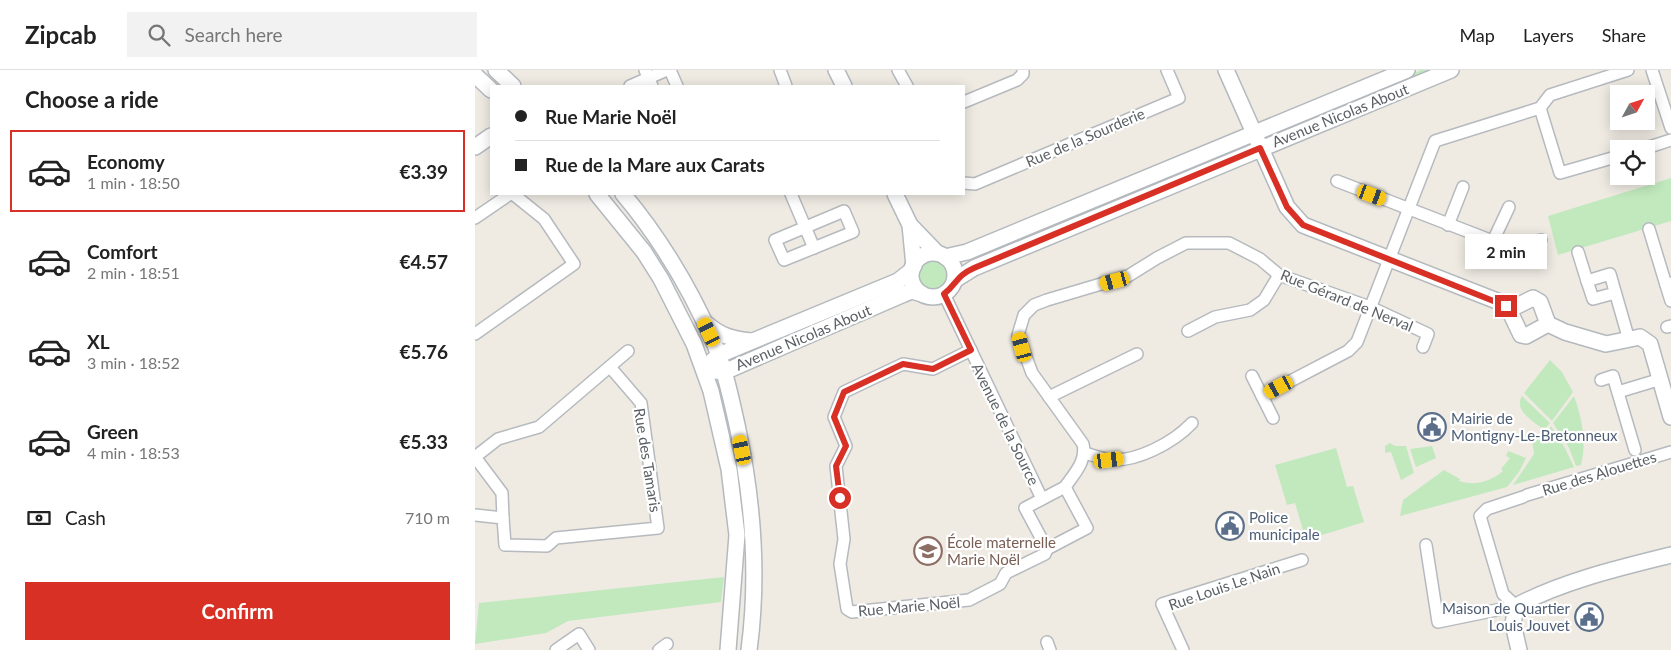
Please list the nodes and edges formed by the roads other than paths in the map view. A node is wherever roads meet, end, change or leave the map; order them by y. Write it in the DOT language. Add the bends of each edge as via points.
graph roads {
  1 [pos="496,70"];
  2 [pos="669,70"];
  3 [pos="780,70"];
  4 [pos="836,70"];
  5 [pos="899,70"];
  6 [pos="1023,70"];
  7 [pos="1167,70"];
  8 [pos="1226,70"];
  9 [pos="1407,70"];
  10 [pos="1451,70"];
  11 [pos="1628,70"];
  12 [pos="1652,70"];
  13 [pos="475,75"];
  14 [pos="649,78"];
  15 [pos="512,85"];
  16 [pos="632,85"];
  17 [pos="676,85"];
  18 [pos="786,85"];
  19 [pos="844,85"];
  20 [pos="906,85"];
  21 [pos="490,89"];
  22 [pos="965,102"];
  23 [pos="1540,108"];
  24 [pos="1670,122"];
  25 [pos="1253,134"];
  26 [pos="490,137"];
  27 [pos="1671,140"];
  28 [pos="1655,145"];
  29 [pos="475,147"];
  30 [pos="1260,148"];
  31 [pos="1610,159"];
  32 [pos="1337,181"];
  33 [pos="965,184"];
  34 [pos="1463,187"];
  35 [pos="510,195"];
  36 [pos="512,195"];
  37 [pos="598,195"];
  38 [pos="624,195"];
  39 [pos="791,195"];
  40 [pos="895,195"];
  41 [pos="1509,207"];
  42 [pos="1408,208"];
  43 [pos="475,218"];
  44 [pos="910,225"];
  45 [pos="1448,225"];
  46 [pos="805,227"];
  47 [pos="1649,229"];
  48 [pos="1541,240"];
  49 [pos="1493,241"];
  50 [pos="814,248"];
  51 [pos="1578,252"];
  52 [pos="941,255"];
  53 [pos="1389,259"];
  54 [pos="913,268"];
  55 [pos="1279,275"];
  56 [pos="955,280"];
  57 [pos="1587,281"];
  58 [pos="1668,284"];
  59 [pos="1615,293"];
  60 [pos="922,294"];
  61 [pos="944,294"];
  62 [pos="1671,301"];
  63 [pos="1370,307"];
  64 [pos="1511,309"];
  65 [pos="703,320"];
  66 [pos="1548,324"];
  67 [pos="1188,331"];
  68 [pos="475,334"];
  69 [pos="1629,340"];
  70 [pos="753,342"];
  71 [pos="1423,347"];
  72 [pos="971,350"];
  73 [pos="628,351"];
  74 [pos="1137,354"];
  75 [pos="712,362"];
  76 [pos="610,367"];
  77 [pos="724,372"];
  78 [pos="1252,376"];
  79 [pos="1661,379"];
  80 [pos="1601,380"];
  81 [pos="1618,392"];
  82 [pos="1263,396"];
  83 [pos="1049,397"];
  84 [pos="1671,417"];
  85 [pos="1273,418"];
  86 [pos="1192,423"];
  87 [pos="1635,450"];
  88 [pos="1085,452"];
  89 [pos="1671,452"];
  90 [pos="475,457"];
  91 [pos="1065,487"];
  92 [pos="1042,499"];
  93 [pos="475,515"];
  94 [pos="503,518"];
  95 [pos="1426,545"];
  96 [pos="1047,549"];
  97 [pos="1671,555"];
  98 [pos="1302,560"];
  99 [pos="1516,606"];
  100 [pos="556,650"];
  101 [pos="589,650"];
  102 [pos="728,650"];
  103 [pos="749,650"];
  104 [pos="1183,650"];
  105 [pos="1519,650"];
  1 -- 15 [label="main road"];
  2 -- 14 [label="street"];
  2 -- 17 [label="street"];
  3 -- 18 [label="street"];
  4 -- 19 [label="main road"];
  5 -- 20 [label="street"];
  6 -- 22 [label="street" via="1017,80"];
  7 -- 33 [label="street, Rue de la Sourderie" via="1179,98 975,184"];
  8 -- 25 [label="main road"];
  9 -- 25 [label="main road, Avenue Nicolas About"];
  10 -- 30 [label="main road, Avenue Nicolas About"];
  11 -- 23 [label="street" via="1550,95"];
  12 -- 24 [label="street"];
  13 -- 21 [label="main road"];
  14 -- 16 [label="street"];
  23 -- 31 [label="street" via="1560,173"];
  23 -- 42 [label="street" via="1435,142"];
  25 -- 30 [label="main road"];
  25 -- 52 [label="main road, Avenue Nicolas About" via="967,252"];
  26 -- 29 [label="main road"];
  27 -- 28 [label="street"];
  30 -- 53 [label="main road" via="1287,207 1303,225"];
  30 -- 56 [label="main road, Avenue Nicolas About" via="974,268"];
  32 -- 42 [label="street"];
  34 -- 45 [label="street"];
  35 -- 43 [label="street"];
  36 -- 68 [label="street" via="544,219 574,264"];
  37 -- 75 [label="main road" via="644,252 663,267"];
  38 -- 65 [label="main road" via="658,239"];
  39 -- 46 [label="street"];
  40 -- 44 [label="main road"];
  41 -- 49 [label="street"];
  42 -- 45 [label="street"];
  42 -- 53 [label="street"];
  44 -- 52 [label="main road"];
  44 -- 54 [label="main road"];
  45 -- 49 [label="street"];
  46 -- 50 [label="street"];
  46 -- 50 [label="street" via="775,240 784,260"];
  46 -- 50 [label="street" via="844,211 853,232"];
  47 -- 58 [label="street"];
  48 -- 49 [label="street" via="1508,248"];
  51 -- 57 [label="street"];
  52 -- 54 [label="main road, Avenue Nicolas About" via="923,256"];
  52 -- 56 [label="main road" via="953,267"];
  53 -- 63 [label="street"];
  53 -- 64 [label="main road"];
  54 -- 60 [label="main road" via="913,284"];
  54 -- 70 [label="main road, Avenue Nicolas About" via="898,281"];
  55 -- 63 [label="street, Rue Gérard de Nerval"];
  55 -- 67 [label="street" via="1264,300 1250,310 1215,317"];
  55 -- 83 [label="street, Rue Gérard de Nerval" via="1261,259 1229,243 1186,243 1128,276 1034,305 1024,315 1018,335 1032,373"];
  56 -- 61 [label="main road, Avenue Nicolas About"];
  57 -- 59 [label="street" via="1593,299"];
  57 -- 59 [label="street" via="1610,274"];
  58 -- 62 [label="street"];
  59 -- 69 [label="street"];
  60 -- 61 [label="main road, Avenue Nicolas About" via="931,297"];
  60 -- 77 [label="main road, Avenue Nicolas About" via="912,291 904,294"];
  61 -- 72 [label="street, Avenue de la Source"];
  63 -- 71 [label="street, Rue Gérard de Nerval" via="1428,334"];
  63 -- 82 [label="street" via="1357,342 1348,351"];
  64 -- 66 [label="main road" via="1533,298 1540,302"];
  64 -- 66 [label="main road" via="1521,335 1526,336"];
  65 -- 70 [label="main road" via="730,339"];
  65 -- 75 [label="main road"];
  66 -- 69 [label="main road" via="1606,344"];
  69 -- 79 [label="main road" via="1640,337 1650,344"];
  70 -- 75 [label="main road, Avenue Nicolas About"];
  72 -- 92 [label="street, Avenue de la Source"];
  72 -- 96 [label="street, Rue Marie Noël" via="933,369 903,364 844,392 834,417 846,446 836,466 843,539 840,564 847,610 969,600 1000,584 1006,573 1045,554"];
  73 -- 76 [label="street"];
  74 -- 83 [label="street"];
  75 -- 77 [label="main road"];
  75 -- 102 [label="main road" via="737,535"];
  76 -- 90 [label="street" via="539,427 498,439"];
  76 -- 94 [label="street, Rue des Tamaris" via="641,403 658,528 556,538 547,546 505,545"];
  77 -- 103 [label="main road" via="746,467 753,535"];
  78 -- 82 [label="street"];
  79 -- 81 [label="street"];
  79 -- 84 [label="main road"];
  80 -- 81 [label="street" via="1613,376"];
  81 -- 87 [label="street"];
  82 -- 85 [label="street"];
  83 -- 88 [label="street, Rue Gérard de Nerval" via="1083,444"];
  86 -- 88 [label="street" via="1181,435 1150,452 1109,460"];
  88 -- 91 [label="street"];
  89 -- 99 [label="street, Rue des Alouettes" via="1487,509 1480,516 1503,594"];
  90 -- 94 [label="street, Rue des Tamaris" via="501,493"];
  91 -- 92 [label="street"];
  91 -- 96 [label="street" via="1087,528"];
  92 -- 96 [label="street" via="1025,508"];
  93 -- 94 [label="street"];
  95 -- 99 [label="street" via="1438,622"];
  97 -- 99 [label="main road" via="1579,581 1531,597"];
  98 -- 104 [label="street, Rue Louis Le Nain" via="1163,604"];
  99 -- 105 [label="main road" via="1513,624"];
  100 -- 101 [label="street" via="579,634"];
}
